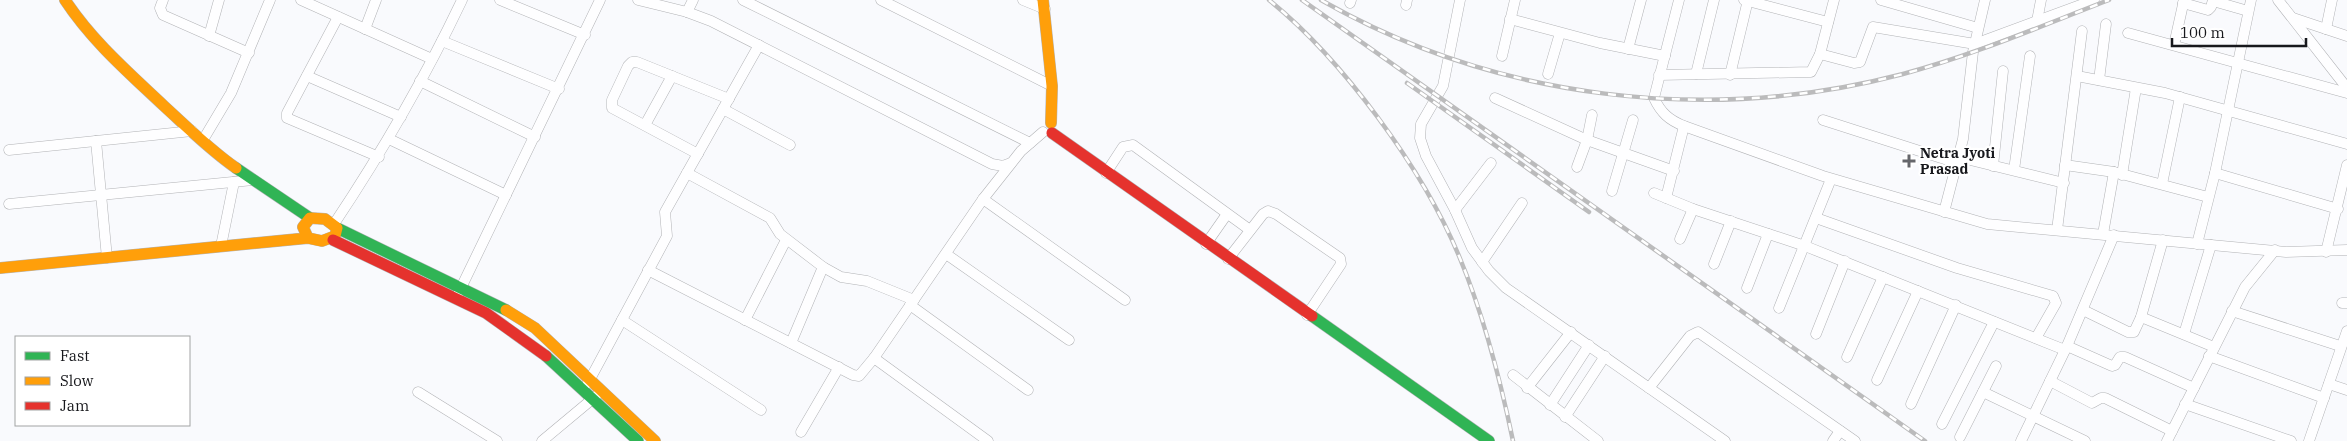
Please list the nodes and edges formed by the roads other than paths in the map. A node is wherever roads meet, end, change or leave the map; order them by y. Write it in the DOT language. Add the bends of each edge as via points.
graph roads {
  1 [pos="65,0"];
  2 [pos="79,0"];
  3 [pos="163,0"];
  4 [pos="219,0"];
  5 [pos="270,0"];
  6 [pos="301,0"];
  7 [pos="376,0"];
  8 [pos="462,0"];
  9 [pos="500,0"];
  10 [pos="600,0"];
  11 [pos="638,0"];
  12 [pos="693,0"];
  13 [pos="742,0"];
  14 [pos="882,0"];
  15 [pos="1023,0"];
  16 [pos="1460,0"];
  17 [pos="1515,0"];
  18 [pos="1641,0"];
  19 [pos="1678,0"];
  20 [pos="1714,0"];
  21 [pos="1747,0"];
  22 [pos="1834,0"];
  23 [pos="1881,0"];
  24 [pos="2041,0"];
  25 [pos="2094,0"];
  26 [pos="2251,0"];
  27 [pos="2278,0"];
  28 [pos="2332,0"];
  29 [pos="1982,1"];
  30 [pos="2184,1"];
  31 [pos="2213,1"];
  32 [pos="1044,4"];
  33 [pos="2248,11"];
  34 [pos="687,12"];
  35 [pos="73,13"];
  36 [pos="338,17"];
  37 [pos="2293,18"];
  38 [pos="1510,20"];
  39 [pos="2037,21"];
  40 [pos="1828,22"];
  41 [pos="2106,24"];
  42 [pos="1978,28"];
  43 [pos="365,29"];
  44 [pos="2326,29"];
  45 [pos="2082,31"];
  46 [pos="1560,33"];
  47 [pos="2128,33"];
  48 [pos="585,35"];
  49 [pos="209,36"];
  50 [pos="2347,36"];
  51 [pos="442,40"];
  52 [pos="1975,44"];
  53 [pos="759,45"];
  54 [pos="2174,45"];
  55 [pos="1628,49"];
  56 [pos="249,53"];
  57 [pos="1820,54"];
  58 [pos="1502,56"];
  59 [pos="1665,56"];
  60 [pos="2030,56"];
  61 [pos="432,59"];
  62 [pos="2237,61"];
  63 [pos="2003,71"];
  64 [pos="1548,74"];
  65 [pos="1696,74"];
  66 [pos="1659,75"];
  67 [pos="1730,75"];
  68 [pos="307,76"];
  69 [pos="672,76"];
  70 [pos="2077,76"];
  71 [pos="2098,80"];
  72 [pos="420,81"];
  73 [pos="1052,86"];
  74 [pos="559,88"];
  75 [pos="2136,88"];
  76 [pos="2347,88"];
  77 [pos="2347,93"];
  78 [pos="2180,97"];
  79 [pos="1495,98"];
  80 [pos="729,99"];
  81 [pos="723,109"];
  82 [pos="2228,110"];
  83 [pos="1592,115"];
  84 [pos="400,116"];
  85 [pos="1633,120"];
  86 [pos="1823,120"];
  87 [pos="645,125"];
  88 [pos="1684,126"];
  89 [pos="1049,129"];
  90 [pos="192,132"];
  91 [pos="535,137"];
  92 [pos="388,139"];
  93 [pos="203,140"];
  94 [pos="1587,140"];
  95 [pos="96,141"];
  96 [pos="1030,143"];
  97 [pos="2347,144"];
  98 [pos="790,145"];
  99 [pos="9,150"];
  100 [pos="698,154"];
  101 [pos="1623,154"];
  102 [pos="379,157"];
  103 [pos="1957,160"];
  104 [pos="1011,163"];
  105 [pos="1491,163"];
  106 [pos="2065,165"];
  107 [pos="1993,166"];
  108 [pos="2347,166"];
  109 [pos="1577,167"];
  110 [pos="2014,170"];
  111 [pos="1674,171"];
  112 [pos="687,173"];
  113 [pos="1106,173"];
  114 [pos="2215,173"];
  115 [pos="2118,174"];
  116 [pos="1831,179"];
  117 [pos="253,180"];
  118 [pos="234,182"];
  119 [pos="2064,183"];
  120 [pos="2162,184"];
  121 [pos="1612,191"];
  122 [pos="1654,193"];
  123 [pos="101,196"];
  124 [pos="506,196"];
  125 [pos="2208,197"];
  126 [pos="1666,198"];
  127 [pos="983,199"];
  128 [pos="1522,203"];
  129 [pos="9,204"];
  130 [pos="1693,209"];
  131 [pos="2338,209"];
  132 [pos="1455,210"];
  133 [pos="1944,212"];
  134 [pos="1227,214"];
  135 [pos="310,218"];
  136 [pos="1816,218"];
  137 [pos="1731,221"];
  138 [pos="336,226"];
  139 [pos="1250,230"];
  140 [pos="2057,230"];
  141 [pos="1768,234"];
  142 [pos="2103,234"];
  143 [pos="2114,235"];
  144 [pos="308,238"];
  145 [pos="1680,239"];
  146 [pos="333,240"];
  147 [pos="786,240"];
  148 [pos="2162,240"];
  149 [pos="1206,244"];
  150 [pos="2197,244"];
  151 [pos="2211,245"];
  152 [pos="221,246"];
  153 [pos="1805,246"];
  154 [pos="2274,250"];
  155 [pos="2347,250"];
  156 [pos="2326,252"];
  157 [pos="946,254"];
  158 [pos="107,258"];
  159 [pos="1228,259"];
  160 [pos="1844,261"];
  161 [pos="1482,262"];
  162 [pos="1714,264"];
  163 [pos="823,267"];
  164 [pos="0,268"];
  165 [pos="648,270"];
  166 [pos="1883,276"];
  167 [pos="1747,288"];
  168 [pos="1918,291"];
  169 [pos="458,292"];
  170 [pos="1125,300"];
  171 [pos="912,303"];
  172 [pos="1956,306"];
  173 [pos="1779,308"];
  174 [pos="2082,310"];
  175 [pos="2232,311"];
  176 [pos="1307,314"];
  177 [pos="2141,317"];
  178 [pos="622,320"];
  179 [pos="745,320"];
  180 [pos="1994,322"];
  181 [pos="2347,331"];
  182 [pos="1571,332"];
  183 [pos="1816,334"];
  184 [pos="2184,334"];
  185 [pos="2036,338"];
  186 [pos="1069,340"];
  187 [pos="791,344"];
  188 [pos="1589,345"];
  189 [pos="2340,346"];
  190 [pos="2066,348"];
  191 [pos="2211,352"];
  192 [pos="1605,356"];
  193 [pos="1847,357"];
  194 [pos="874,358"];
  195 [pos="1996,366"];
  196 [pos="839,367"];
  197 [pos="1512,375"];
  198 [pos="591,379"];
  199 [pos="1877,380"];
  200 [pos="2050,381"];
  201 [pos="2329,384"];
  202 [pos="1527,388"];
  203 [pos="1649,388"];
  204 [pos="2194,388"];
  205 [pos="583,389"];
  206 [pos="1028,390"];
  207 [pos="2347,390"];
  208 [pos="603,391"];
  209 [pos="418,392"];
  210 [pos="1983,392"];
  211 [pos="2324,398"];
  212 [pos="594,399"];
  213 [pos="1911,404"];
  214 [pos="2185,404"];
  215 [pos="1550,406"];
  216 [pos="761,410"];
  217 [pos="1564,417"];
  218 [pos="2032,417"];
  219 [pos="1942,424"];
  220 [pos="1840,431"];
  221 [pos="2172,431"];
  222 [pos="801,432"];
  223 [pos="1960,437"];
  224 [pos="497,441"];
  225 [pos="542,441"];
  226 [pos="638,441"];
  227 [pos="655,441"];
  228 [pos="988,441"];
  229 [pos="1489,441"];
  230 [pos="1598,441"];
  231 [pos="1725,441"];
  232 [pos="1833,441"];
  233 [pos="1855,441"];
  234 [pos="2021,441"];
  235 [pos="2085,441"];
  236 [pos="2167,441"];
  237 [pos="2291,441"];
  238 [pos="2309,441"];
  1 -- 35 [label="street"];
  2 -- 35 [label="street"];
  3 -- 49 [label="street" via="160,8 163,15"];
  4 -- 49 [label="street"];
  5 -- 56 [label="street"];
  6 -- 36 [label="street"];
  7 -- 43 [label="street"];
  8 -- 51 [label="street"];
  9 -- 48 [label="street"];
  10 -- 48 [label="street"];
  11 -- 34 [label="street"];
  12 -- 34 [label="street"];
  13 -- 96 [label="street"];
  14 -- 73 [label="street"];
  15 -- 32 [label="street"];
  16 -- 132 [label="street" via="1443,86 1420,131 1426,156"];
  17 -- 38 [label="street"];
  18 -- 55 [label="street"];
  19 -- 59 [label="street"];
  20 -- 65 [label="street"];
  21 -- 40 [label="street"];
  21 -- 67 [label="street"];
  22 -- 40 [label="street"];
  23 -- 42 [label="street"];
  24 -- 39 [label="street"];
  25 -- 39 [label="street"];
  26 -- 33 [label="street"];
  27 -- 37 [label="street"];
  28 -- 44 [label="street"];
  29 -- 42 [label="street"];
  30 -- 31 [label="street" via="2208,10"];
  30 -- 54 [label="street"];
  31 -- 33 [label="street"];
  32 -- 73 [label="street"];
  33 -- 62 [label="street"];
  34 -- 53 [label="street"];
  35 -- 90 [label="street" via="114,59"];
  36 -- 43 [label="street"];
  36 -- 68 [label="street"];
  37 -- 44 [label="street"];
  37 -- 76 [label="street"];
  38 -- 46 [label="street"];
  38 -- 58 [label="street"];
  39 -- 52 [label="street"];
  40 -- 57 [label="street"];
  41 -- 71 [label="street"];
  42 -- 52 [label="street"];
  43 -- 61 [label="street"];
  44 -- 50 [label="street"];
  45 -- 70 [label="street"];
  46 -- 55 [label="street"];
  46 -- 64 [label="street"];
  47 -- 54 [label="street"];
  48 -- 74 [label="street"];
  49 -- 56 [label="street"];
  51 -- 61 [label="street"];
  51 -- 74 [label="street"];
  52 -- 57 [label="street" via="1873,26 1860,62"];
  52 -- 103 [label="street" via="1963,139"];
  53 -- 80 [label="street"];
  53 -- 104 [label="street" via="992,164 1004,166"];
  54 -- 62 [label="street"];
  55 -- 59 [label="street"];
  56 -- 93 [label="street" via="231,93"];
  57 -- 67 [label="street" via="1814,69 1804,74"];
  59 -- 66 [label="street"];
  60 -- 110 [label="street"];
  61 -- 72 [label="street"];
  62 -- 77 [label="street"];
  62 -- 82 [label="street"];
  63 -- 107 [label="street"];
  65 -- 66 [label="street"];
  65 -- 67 [label="street"];
  66 -- 88 [label="street" via="1654,98 1672,121"];
  68 -- 84 [label="street"];
  68 -- 102 [label="street" via="287,113 288,119"];
  69 -- 80 [label="street"];
  69 -- 87 [label="street"];
  69 -- 87 [label="street" via="637,62 628,66 611,106"];
  70 -- 71 [label="street"];
  70 -- 106 [label="street"];
  71 -- 75 [label="street"];
  72 -- 84 [label="street"];
  72 -- 91 [label="street"];
  73 -- 89 [label="street"];
  74 -- 91 [label="street"];
  75 -- 78 [label="street"];
  75 -- 115 [label="street"];
  78 -- 82 [label="street"];
  78 -- 120 [label="street"];
  79 -- 94 [label="street"];
  80 -- 81 [label="street"];
  81 -- 98 [label="street"];
  81 -- 100 [label="street"];
  82 -- 97 [label="street"];
  82 -- 114 [label="street"];
  83 -- 94 [label="street"];
  84 -- 92 [label="street"];
  85 -- 101 [label="street"];
  86 -- 103 [label="street"];
  87 -- 100 [label="street"];
  88 -- 111 [label="street"];
  88 -- 116 [label="street"];
  89 -- 96 [label="street"];
  89 -- 113 [label="street"];
  90 -- 93 [label="street"];
  90 -- 95 [label="street"];
  91 -- 124 [label="street"];
  92 -- 102 [label="street"];
  92 -- 124 [label="street"];
  93 -- 117 [label="street"];
  94 -- 101 [label="street"];
  94 -- 109 [label="street"];
  95 -- 99 [label="street"];
  95 -- 123 [label="street"];
  96 -- 104 [label="street"];
  100 -- 112 [label="street"];
  101 -- 111 [label="street"];
  101 -- 121 [label="street"];
  102 -- 138 [label="street"];
  103 -- 107 [label="street"];
  103 -- 133 [label="street"];
  104 -- 127 [label="street"];
  105 -- 132 [label="street"];
  106 -- 115 [label="street"];
  106 -- 119 [label="street"];
  107 -- 110 [label="street"];
  108 -- 131 [label="street"];
  110 -- 119 [label="street"];
  111 -- 126 [label="street"];
  112 -- 147 [label="street" via="770,218"];
  112 -- 165 [label="street" via="665,212 668,233"];
  113 -- 134 [label="street" via="1123,148 1133,145"];
  113 -- 149 [label="street"];
  114 -- 125 [label="street"];
  114 -- 131 [label="street"];
  115 -- 120 [label="street"];
  115 -- 142 [label="street"];
  116 -- 133 [label="street"];
  116 -- 136 [label="street"];
  117 -- 118 [label="street"];
  117 -- 135 [label="street"];
  118 -- 123 [label="street"];
  118 -- 152 [label="street"];
  119 -- 140 [label="street"];
  120 -- 125 [label="street"];
  122 -- 126 [label="street"];
  123 -- 129 [label="street"];
  123 -- 158 [label="street"];
  124 -- 169 [label="street"];
  125 -- 150 [label="street"];
  126 -- 130 [label="street"];
  127 -- 157 [label="street"];
  127 -- 170 [label="street"];
  128 -- 161 [label="street"];
  130 -- 137 [label="street"];
  130 -- 145 [label="street"];
  131 -- 156 [label="street"];
  132 -- 161 [label="street" via="1465,235"];
  133 -- 140 [label="street" via="1987,224"];
  134 -- 139 [label="street"];
  134 -- 149 [label="street"];
  135 -- 138 [label="street" via="322,218"];
  135 -- 144 [label="street" via="303,227"];
  136 -- 153 [label="street"];
  136 -- 185 [label="street" via="1957,268 2053,296 2056,303"];
  137 -- 141 [label="street"];
  137 -- 162 [label="street"];
  138 -- 146 [label="street"];
  138 -- 169 [label="street"];
  139 -- 159 [label="street"];
  139 -- 176 [label="street" via="1265,212 1272,212 1340,258 1341,264"];
  140 -- 142 [label="street"];
  141 -- 153 [label="street"];
  141 -- 167 [label="street"];
  142 -- 143 [label="street"];
  143 -- 148 [label="street"];
  143 -- 174 [label="street"];
  144 -- 146 [label="street" via="319,242"];
  144 -- 152 [label="street"];
  146 -- 169 [label="street"];
  147 -- 163 [label="street"];
  147 -- 179 [label="street"];
  148 -- 150 [label="street"];
  148 -- 177 [label="street"];
  149 -- 159 [label="street"];
  150 -- 151 [label="street"];
  151 -- 154 [label="street"];
  151 -- 184 [label="street"];
  152 -- 158 [label="street"];
  153 -- 160 [label="street"];
  153 -- 173 [label="street"];
  154 -- 156 [label="street"];
  154 -- 175 [label="street" via="2255,273"];
  155 -- 156 [label="street"];
  157 -- 171 [label="street"];
  157 -- 186 [label="street"];
  158 -- 164 [label="street"];
  159 -- 176 [label="street"];
  160 -- 166 [label="street"];
  160 -- 183 [label="street"];
  161 -- 182 [label="street" via="1506,288"];
  163 -- 171 [label="street" via="842,277 867,281"];
  163 -- 187 [label="street"];
  165 -- 178 [label="street"];
  165 -- 179 [label="street"];
  166 -- 168 [label="street"];
  166 -- 193 [label="street"];
  168 -- 172 [label="street"];
  168 -- 199 [label="street"];
  169 -- 198 [label="street" via="499,306 535,328"];
  169 -- 205 [label="street" via="514,332"];
  171 -- 194 [label="street"];
  171 -- 206 [label="street"];
  172 -- 180 [label="street"];
  172 -- 213 [label="street"];
  174 -- 177 [label="street" via="2131,332 2136,330"];
  174 -- 190 [label="street"];
  175 -- 189 [label="street"];
  175 -- 191 [label="street"];
  176 -- 229 [label="street"];
  177 -- 184 [label="street"];
  178 -- 198 [label="street"];
  178 -- 216 [label="street"];
  179 -- 187 [label="street"];
  180 -- 185 [label="street"];
  180 -- 219 [label="street"];
  181 -- 189 [label="street"];
  182 -- 188 [label="street"];
  182 -- 202 [label="street"];
  184 -- 191 [label="street"];
  185 -- 190 [label="street"];
  187 -- 196 [label="street"];
  188 -- 192 [label="street"];
  188 -- 215 [label="street"];
  189 -- 201 [label="street"];
  190 -- 200 [label="street"];
  190 -- 204 [label="street" via="2112,366 2120,357 2125,357"];
  191 -- 204 [label="street"];
  191 -- 211 [label="street"];
  192 -- 203 [label="street"];
  192 -- 217 [label="street"];
  194 -- 196 [label="street" via="859,376"];
  194 -- 228 [label="street"];
  195 -- 210 [label="street"];
  196 -- 222 [label="street"];
  197 -- 202 [label="street"];
  198 -- 205 [label="street"];
  198 -- 208 [label="street"];
  200 -- 218 [label="street"];
  200 -- 221 [label="street" via="2092,403 2105,398"];
  201 -- 207 [label="street"];
  201 -- 211 [label="street"];
  202 -- 215 [label="street"];
  203 -- 220 [label="street" via="1690,336 1698,332"];
  203 -- 231 [label="street"];
  204 -- 214 [label="street"];
  205 -- 212 [label="street"];
  208 -- 212 [label="street"];
  208 -- 227 [label="street"];
  209 -- 224 [label="street"];
  210 -- 218 [label="street"];
  210 -- 223 [label="street"];
  211 -- 238 [label="street"];
  212 -- 225 [label="street"];
  212 -- 226 [label="street"];
  214 -- 221 [label="street"];
  214 -- 237 [label="street"];
  215 -- 217 [label="street"];
  217 -- 230 [label="street"];
  218 -- 234 [label="street"];
  218 -- 235 [label="street"];
  220 -- 232 [label="street"];
  220 -- 233 [label="street"];
  221 -- 236 [label="street"];
}
